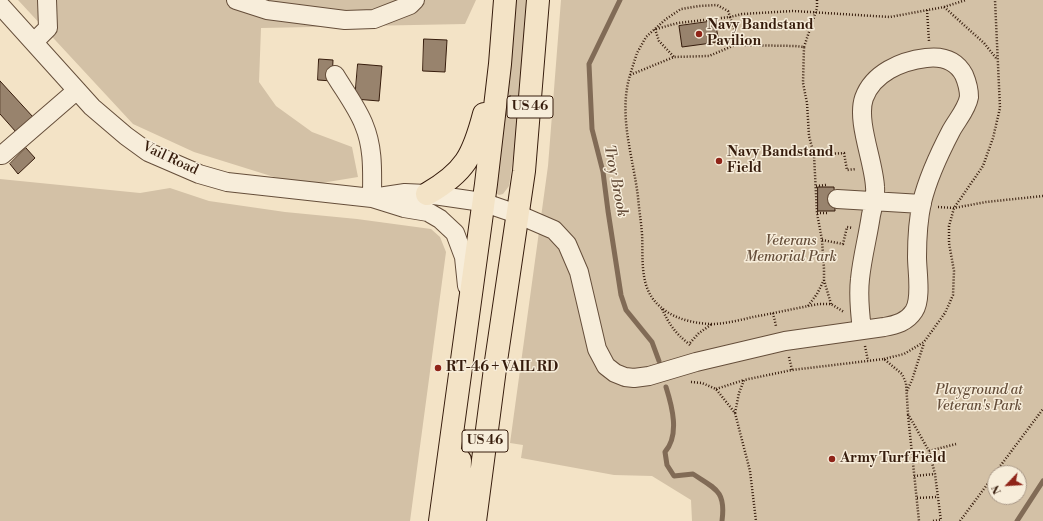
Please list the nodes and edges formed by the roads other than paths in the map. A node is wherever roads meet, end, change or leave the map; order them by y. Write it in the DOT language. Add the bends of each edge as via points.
graph roads {
  1 [pos="47,0"];
  2 [pos="236,0"];
  3 [pos="415,0"];
  4 [pos="505,0"];
  5 [pos="538,0"];
  6 [pos="0,5"];
  7 [pos="502,41"];
  8 [pos="34,42"];
  9 [pos="335,75"];
  10 [pos="76,91"];
  11 [pos="1,155"];
  12 [pos="427,194"];
  13 [pos="372,198"];
  14 [pos="837,199"];
  15 [pos="874,200"];
  16 [pos="482,202"];
  17 [pos="922,204"];
  18 [pos="517,214"];
  19 [pos="469,302"];
  20 [pos="862,330"];
  21 [pos="460,367"];
  22 [pos="440,521"];
  23 [pos="456,521"];
  24 [pos="475,521"];
  1 -- 8 [label="street" via="48,28"];
  2 -- 3 [label="street" via="267,10 345,20 374,19 410,5"];
  4 -- 7 [label="highway, US 46"];
  5 -- 18 [label="highway, US 46" via="524,171"];
  6 -- 8 [label="street, Vail Road"];
  7 -- 12 [label="highway" via="478,136 470,156 454,176"];
  7 -- 16 [label="highway, US 46"];
  8 -- 10 [label="street, Vail Road"];
  9 -- 13 [label="street" via="364,125 370,144 373,169"];
  10 -- 11 [label="street"];
  10 -- 13 [label="street, Vail Road" via="92,108 148,152 199,174 227,182"];
  12 -- 13 [label="street, Vail Road" via="405,193"];
  12 -- 16 [label="street, Vail Road"];
  13 -- 19 [label="street, Vail Road" via="428,212 440,219 454,233 464,257"];
  14 -- 15 [label="street"];
  15 -- 17 [label="street"];
  15 -- 17 [label="street, Vail Road" via="875,180 862,118 864,98 874,81 892,67 908,61 936,57 956,64 968,86 969,97 930,176"];
  15 -- 20 [label="street" via="860,280"];
  16 -- 18 [label="street, Vail Road"];
  16 -- 19 [label="highway, US 46"];
  17 -- 20 [label="street, Vail Road" via="917,249 918,301 915,310 898,324"];
  18 -- 20 [label="street, Vail Road" via="554,230 567,244 579,272 597,349 606,366 625,377 679,375 710,358 785,341"];
  18 -- 24 [label="highway, US 46"];
  19 -- 21 [label="highway, US 46"];
  21 -- 22 [label="highway, US 46"];
  21 -- 23 [label="highway" via="459,500"];
}
